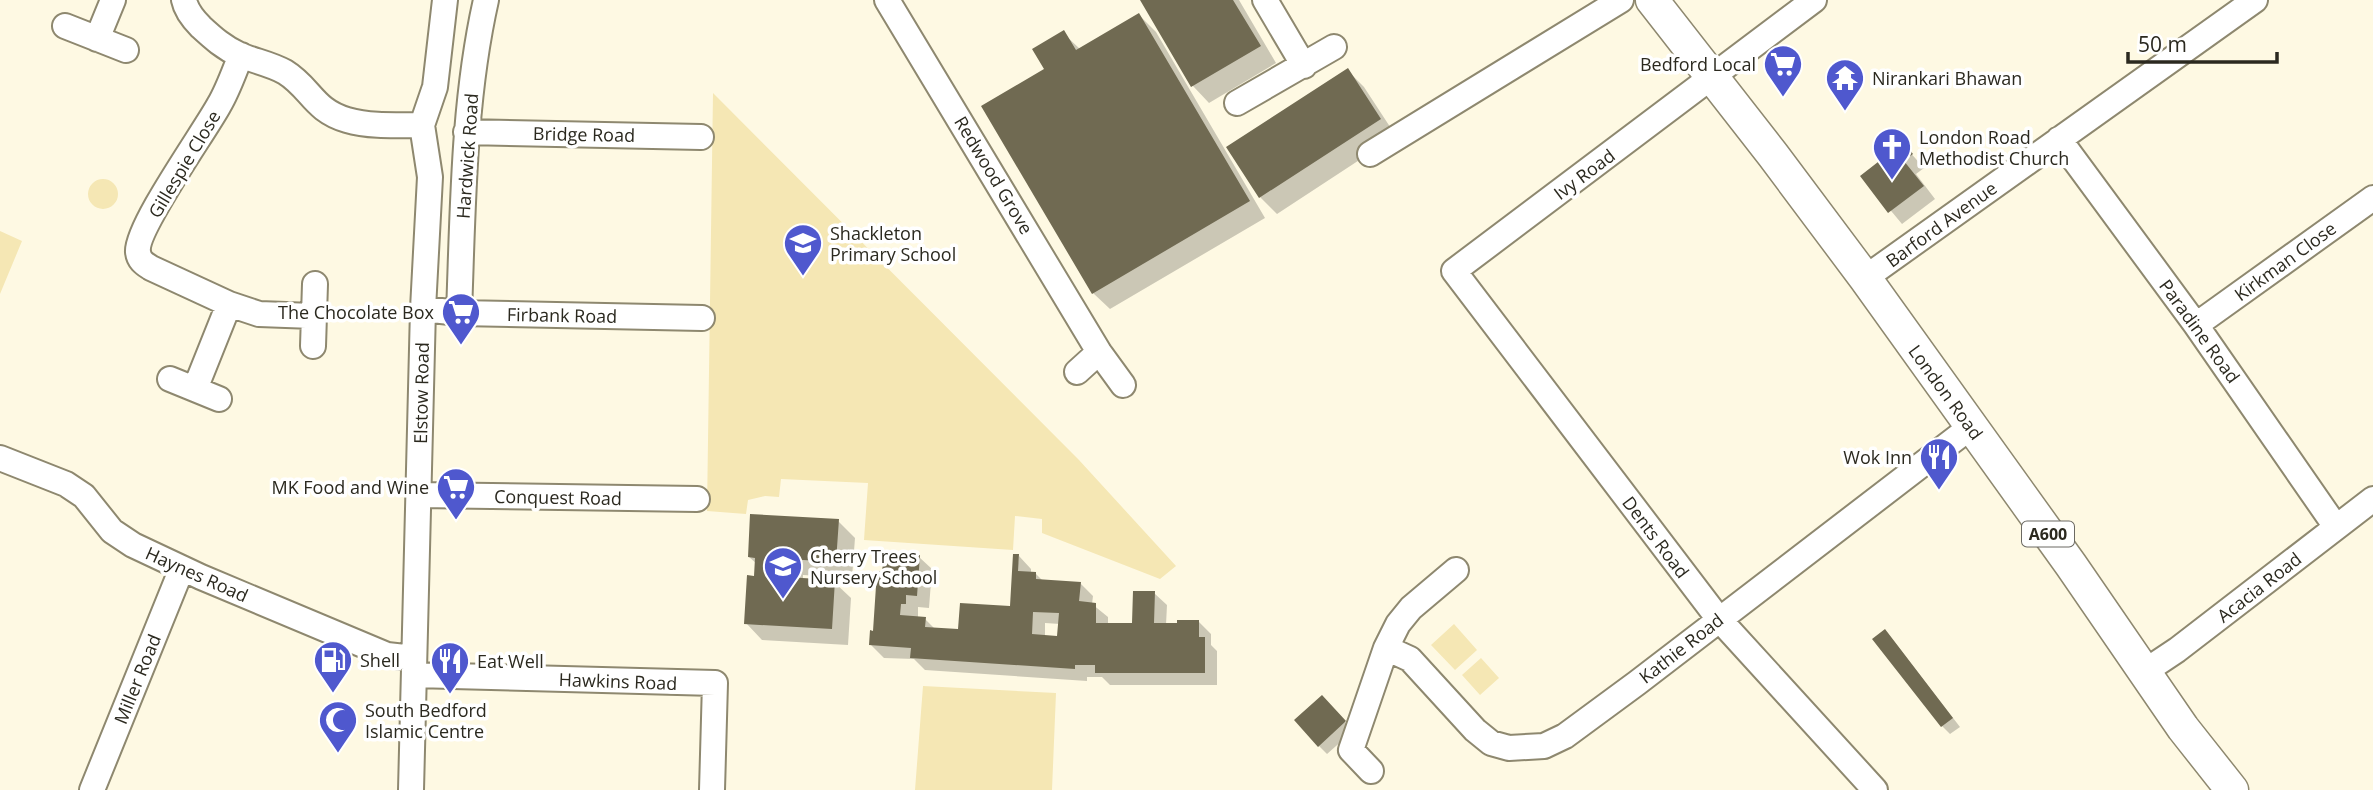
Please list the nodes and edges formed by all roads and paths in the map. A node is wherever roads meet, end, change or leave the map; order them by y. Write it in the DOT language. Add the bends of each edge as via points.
graph roads {
  1 [pos="113,0"];
  2 [pos="184,0"];
  3 [pos="445,0"];
  4 [pos="486,0"];
  5 [pos="887,0"];
  6 [pos="1265,0"];
  7 [pos="1620,0"];
  8 [pos="1652,0"];
  9 [pos="1814,0"];
  10 [pos="2255,0"];
  11 [pos="65,26"];
  12 [pos="97,39"];
  13 [pos="1334,47"];
  14 [pos="126,50"];
  15 [pos="240,55"];
  16 [pos="1304,66"];
  17 [pos="1713,78"];
  18 [pos="1237,103"];
  19 [pos="422,125"];
  20 [pos="466,132"];
  21 [pos="701,137"];
  22 [pos="2059,139"];
  23 [pos="1370,154"];
  24 [pos="2373,198"];
  25 [pos="1454,271"];
  26 [pos="1865,278"];
  27 [pos="316,284"];
  28 [pos="229,304"];
  29 [pos="423,309"];
  30 [pos="459,313"];
  31 [pos="313,316"];
  32 [pos="702,318"];
  33 [pos="2196,325"];
  34 [pos="313,346"];
  35 [pos="1099,352"];
  36 [pos="1077,372"];
  37 [pos="170,379"];
  38 [pos="1122,386"];
  39 [pos="195,389"];
  40 [pos="219,399"];
  41 [pos="1972,426"];
  42 [pos="0,458"];
  43 [pos="419,495"];
  44 [pos="696,499"];
  45 [pos="2373,499"];
  46 [pos="2336,527"];
  47 [pos="182,568"];
  48 [pos="1456,570"];
  49 [pos="1718,618"];
  50 [pos="1387,648"];
  51 [pos="414,667"];
  52 [pos="2144,672"];
  53 [pos="1371,771"];
  54 [pos="92,790"];
  55 [pos="411,790"];
  56 [pos="712,790"];
  57 [pos="1875,790"];
  58 [pos="2231,790"];
  1 -- 12 [label="street"];
  2 -- 15 [label="street" via="194,20 217,43"];
  3 -- 19 [label="street, Elstow Road" via="436,79"];
  4 -- 20 [label="street, Hardwick Road"];
  5 -- 35 [label="street, Redwood Grove"];
  6 -- 16 [label="street"];
  7 -- 23 [label="street"];
  8 -- 17 [label="main road, London Road / A600"];
  9 -- 17 [label="street, Ivy Road"];
  10 -- 22 [label="street, Barford Avenue"];
  11 -- 12 [label="street"];
  12 -- 14 [label="street"];
  13 -- 16 [label="street"];
  15 -- 19 [label="street" via="284,71 312,100 348,121"];
  15 -- 28 [label="street, Gillespie Close" via="220,104 168,186 138,251 142,262 151,268"];
  16 -- 18 [label="street"];
  17 -- 25 [label="street, Ivy Road"];
  17 -- 26 [label="main road, London Road / A600"];
  19 -- 29 [label="street, Elstow Road" via="430,177"];
  20 -- 21 [label="street, Bridge Road"];
  20 -- 30 [label="street, Hardwick Road"];
  22 -- 26 [label="street, Barford Avenue"];
  22 -- 33 [label="street, Paradine Road"];
  24 -- 33 [label="street, Kirkman Close"];
  25 -- 49 [label="street, Dents Road"];
  26 -- 41 [label="main road, London Road / A600"];
  27 -- 31 [label="street"];
  28 -- 31 [label="street, Gillespie Close" via="259,314"];
  28 -- 39 [label="street"];
  29 -- 30 [label="street, Firbank Road"];
  29 -- 43 [label="street, Elstow Road"];
  30 -- 32 [label="street, Firbank Road"];
  31 -- 34 [label="street"];
  33 -- 46 [label="street, Paradine Road"];
  35 -- 36 [label="street"];
  35 -- 38 [label="street, Redwood Grove"];
  37 -- 39 [label="street"];
  39 -- 40 [label="street"];
  41 -- 49 [label="street, Kathie Road"];
  41 -- 52 [label="main road, London Road / A600"];
  42 -- 47 [label="street, Haynes Road" via="66,484 84,496 112,531"];
  43 -- 44 [label="street, Conquest Road"];
  43 -- 51 [label="street, Elstow Road"];
  45 -- 46 [label="street, Acacia Road"];
  46 -- 52 [label="street, Acacia Road"];
  47 -- 51 [label="street, Haynes Road"];
  47 -- 54 [label="street, Miller Road"];
  48 -- 50 [label="street" via="1411,608"];
  49 -- 50 [label="street, Kathie Road" via="1564,736 1530,749 1491,743 1410,659"];
  49 -- 57 [label="street, Dents Road"];
  50 -- 53 [label="street" via="1351,750"];
  51 -- 55 [label="street, Elstow Road"];
  51 -- 56 [label="street, Hawkins Road" via="715,683"];
  52 -- 58 [label="main road, London Road / A600"];
}
